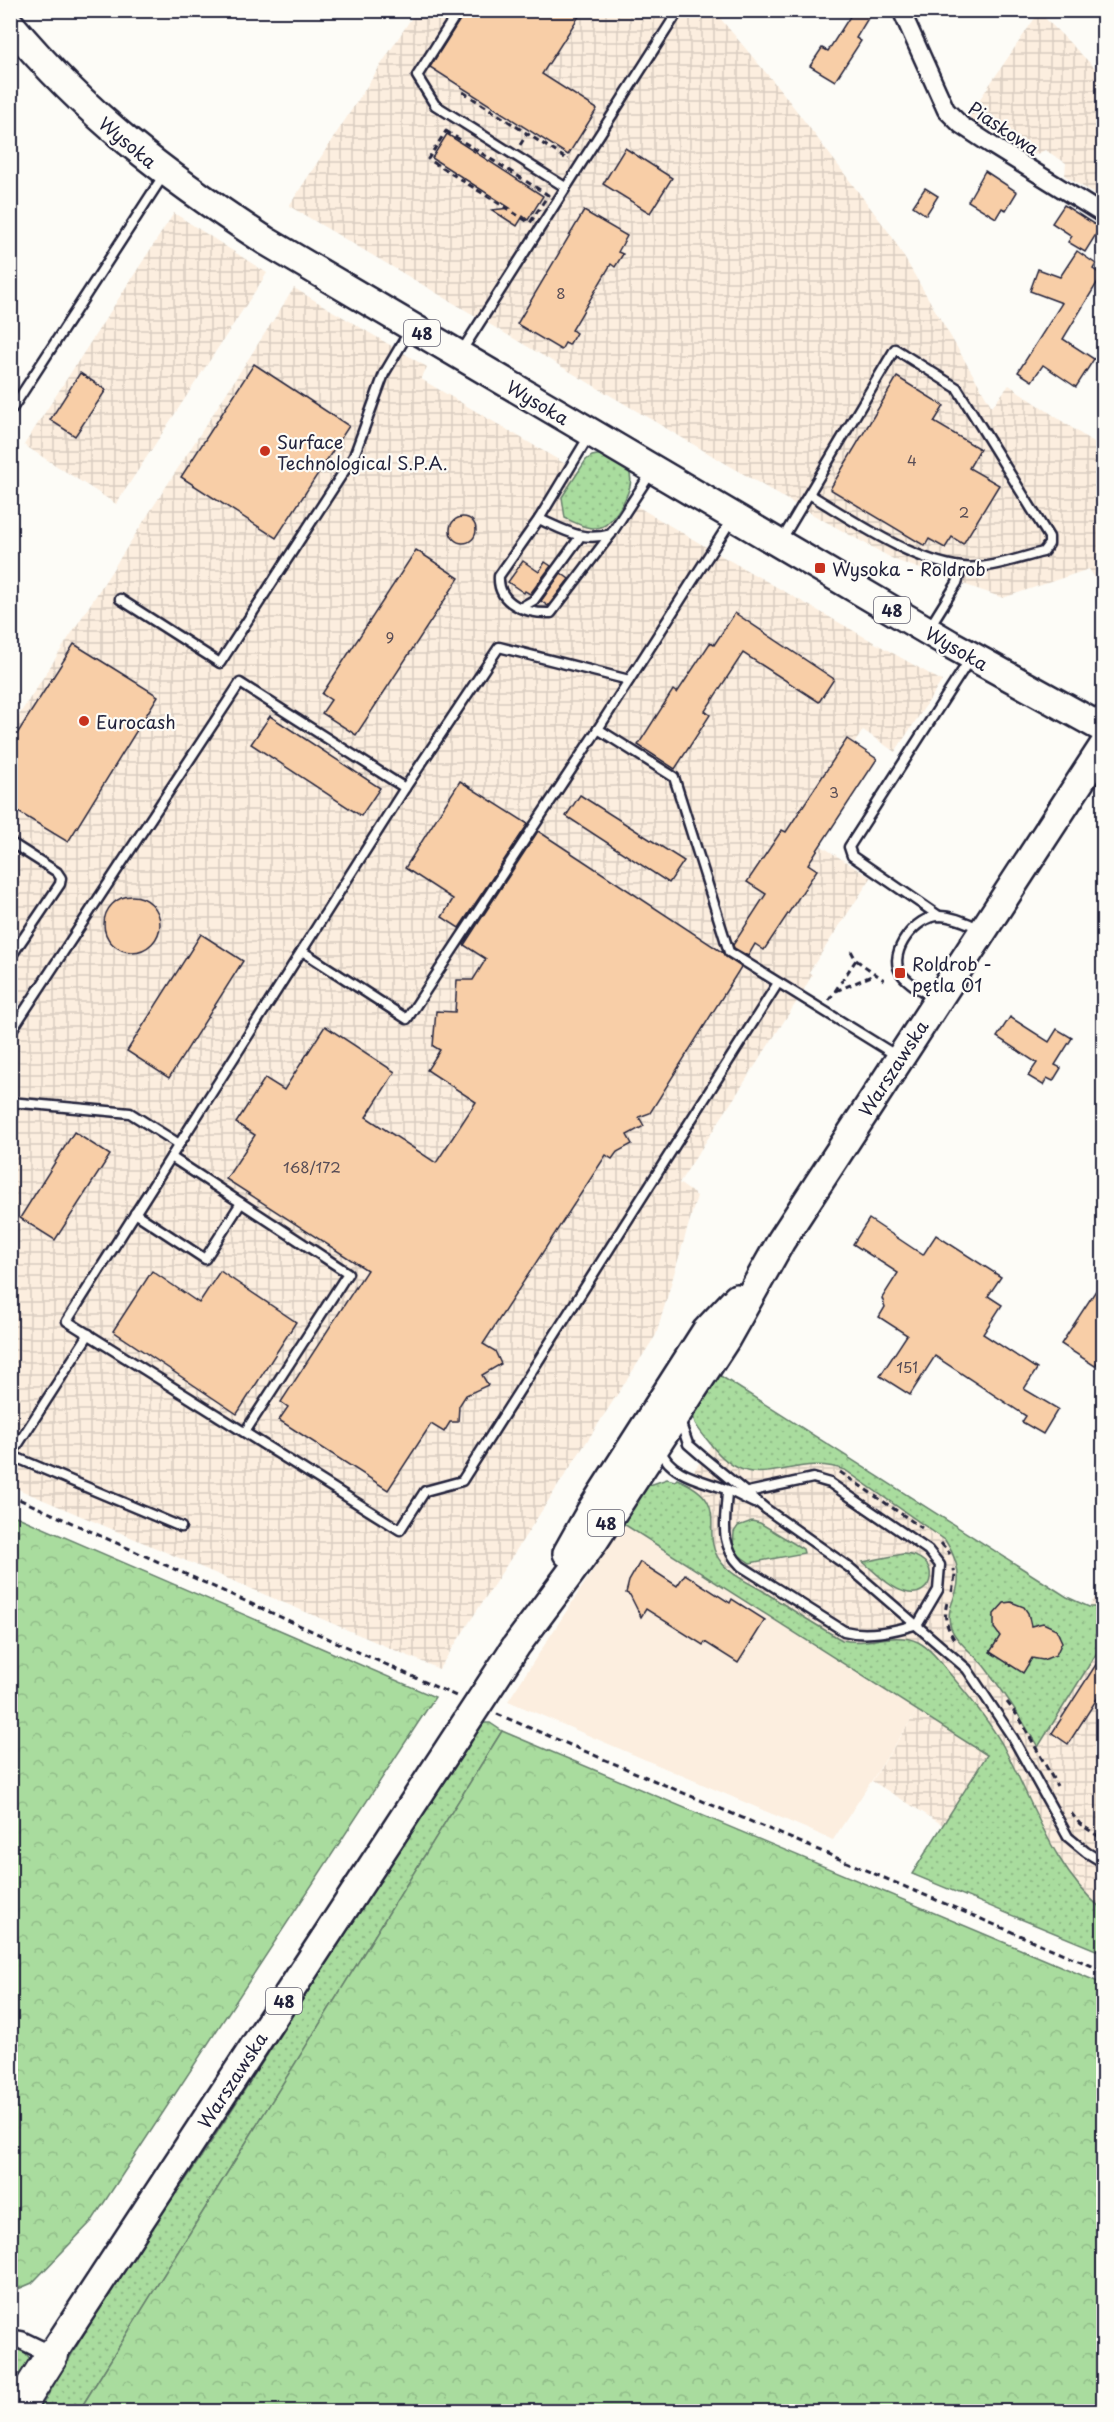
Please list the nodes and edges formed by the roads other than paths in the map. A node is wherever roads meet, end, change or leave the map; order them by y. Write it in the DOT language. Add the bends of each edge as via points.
graph roads {
  1 [pos="459,10"];
  2 [pos="679,10"];
  3 [pos="901,10"];
  4 [pos="10,24"];
  5 [pos="165,173"];
  6 [pos="565,187"];
  7 [pos="1104,215"];
  8 [pos="412,327"];
  9 [pos="459,355"];
  10 [pos="10,411"];
  11 [pos="591,433"];
  12 [pos="653,470"];
  13 [pos="809,494"];
  14 [pos="734,516"];
  15 [pos="539,519"];
  16 [pos="611,534"];
  17 [pos="580,537"];
  18 [pos="780,544"];
  19 [pos="962,567"];
  20 [pos="120,599"];
  21 [pos="520,608"];
  22 [pos="928,631"];
  23 [pos="972,657"];
  24 [pos="629,680"];
  25 [pos="598,729"];
  26 [pos="1104,729"];
  27 [pos="1104,745"];
  28 [pos="405,788"];
  29 [pos="10,842"];
  30 [pos="939,916"];
  31 [pos="982,929"];
  32 [pos="302,951"];
  33 [pos="10,958"];
  34 [pos="778,983"];
  35 [pos="936,1000"];
  36 [pos="10,1033"];
  37 [pos="899,1058"];
  38 [pos="10,1102"];
  39 [pos="179,1144"];
  40 [pos="171,1158"];
  41 [pos="241,1203"];
  42 [pos="135,1214"];
  43 [pos="89,1334"];
  44 [pos="676,1396"];
  45 [pos="245,1432"];
  46 [pos="688,1444"];
  47 [pos="11,1455"];
  48 [pos="647,1463"];
  49 [pos="674,1467"];
  50 [pos="727,1490"];
  51 [pos="748,1492"];
  52 [pos="766,1509"];
  53 [pos="181,1527"];
  54 [pos="918,1624"];
  55 [pos="1104,1863"];
  56 [pos="10,2338"];
  57 [pos="52,2355"];
  58 [pos="16,2412"];
  1 -- 6 [label="lane" via="417,76 435,105"];
  2 -- 6 [label="lane"];
  3 -- 7 [label="street, Piaskowa" via="946,111 969,130"];
  4 -- 5 [label="main road, Wysoka / 48" via="93,112"];
  5 -- 8 [label="main road, Wysoka / 48" via="267,241"];
  5 -- 10 [label="lane"];
  6 -- 9 [label="lane"];
  8 -- 9 [label="main road, Wysoka / 48"];
  8 -- 20 [label="lane" via="384,374 354,456 220,663"];
  9 -- 11 [label="main road, Wysoka / 48"];
  11 -- 12 [label="main road, Wysoka / 48"];
  11 -- 15 [label="lane"];
  12 -- 14 [label="main road, Wysoka / 48"];
  12 -- 16 [label="lane"];
  13 -- 18 [label="lane"];
  13 -- 19 [label="lane" via="886,540 919,555"];
  13 -- 19 [label="lane" via="895,350 957,388 1049,537 1043,552"];
  14 -- 18 [label="main road, Wysoka / 48"];
  14 -- 24 [label="lane"];
  15 -- 17 [label="lane"];
  15 -- 21 [label="lane" via="499,576 503,596"];
  16 -- 17 [label="lane"];
  16 -- 21 [label="lane" via="551,613 537,614"];
  17 -- 21 [label="lane" via="534,600"];
  18 -- 22 [label="main road, Wysoka / 48"];
  19 -- 22 [label="lane" via="957,583"];
  22 -- 23 [label="main road, Wysoka / 48"];
  23 -- 26 [label="main road, Wysoka / 48"];
  23 -- 30 [label="lane" via="849,848 852,856"];
  24 -- 25 [label="lane"];
  24 -- 28 [label="lane" via="499,647"];
  25 -- 32 [label="lane" via="406,1019"];
  25 -- 34 [label="lane" via="674,777 729,952"];
  27 -- 31 [label="main road, Warszawska / 48"];
  28 -- 32 [label="lane"];
  28 -- 36 [label="lane" via="240,683"];
  29 -- 33 [label="lane" via="61,878"];
  30 -- 31 [label="lane"];
  30 -- 35 [label="lane" via="915,924 898,951 897,963 900,973"];
  31 -- 35 [label="main road, Warszawska / 48"];
  32 -- 39 [label="lane"];
  34 -- 37 [label="lane"];
  34 -- 45 [label="lane" via="462,1481 425,1491 400,1530"];
  35 -- 37 [label="main road, Warszawska / 48"];
  37 -- 44 [label="main road, Warszawska / 48" via="781,1241 726,1340"];
  38 -- 39 [label="lane" via="130,1113"];
  39 -- 40 [label="lane"];
  40 -- 41 [label="lane"];
  40 -- 42 [label="lane"];
  41 -- 42 [label="lane" via="206,1259"];
  41 -- 45 [label="lane" via="348,1273"];
  42 -- 43 [label="lane" via="67,1321"];
  43 -- 45 [label="lane"];
  43 -- 47 [label="lane"];
  44 -- 46 [label="lane"];
  44 -- 48 [label="main road, Warszawska / 48"];
  44 -- 48 [label="main road, Warszawska / 48"];
  46 -- 48 [label="lane" via="674,1439"];
  46 -- 51 [label="lane"];
  47 -- 53 [label="lane"];
  48 -- 49 [label="lane"];
  48 -- 49 [label="lane" via="663,1456"];
  48 -- 57 [label="main road, Warszawska / 48" via="516,1646"];
  49 -- 50 [label="lane"];
  50 -- 52 [label="lane"];
  50 -- 54 [label="lane" via="725,1539 730,1555 741,1566 844,1631 858,1635"];
  51 -- 52 [label="lane"];
  51 -- 54 [label="lane" via="813,1479 830,1483 928,1550 940,1565 938,1590"];
  52 -- 54 [label="lane" via="850,1568"];
  54 -- 55 [label="lane" via="967,1669 1013,1738 1068,1837"];
  56 -- 57 [label="street"];
  57 -- 58 [label="highway"];
}
